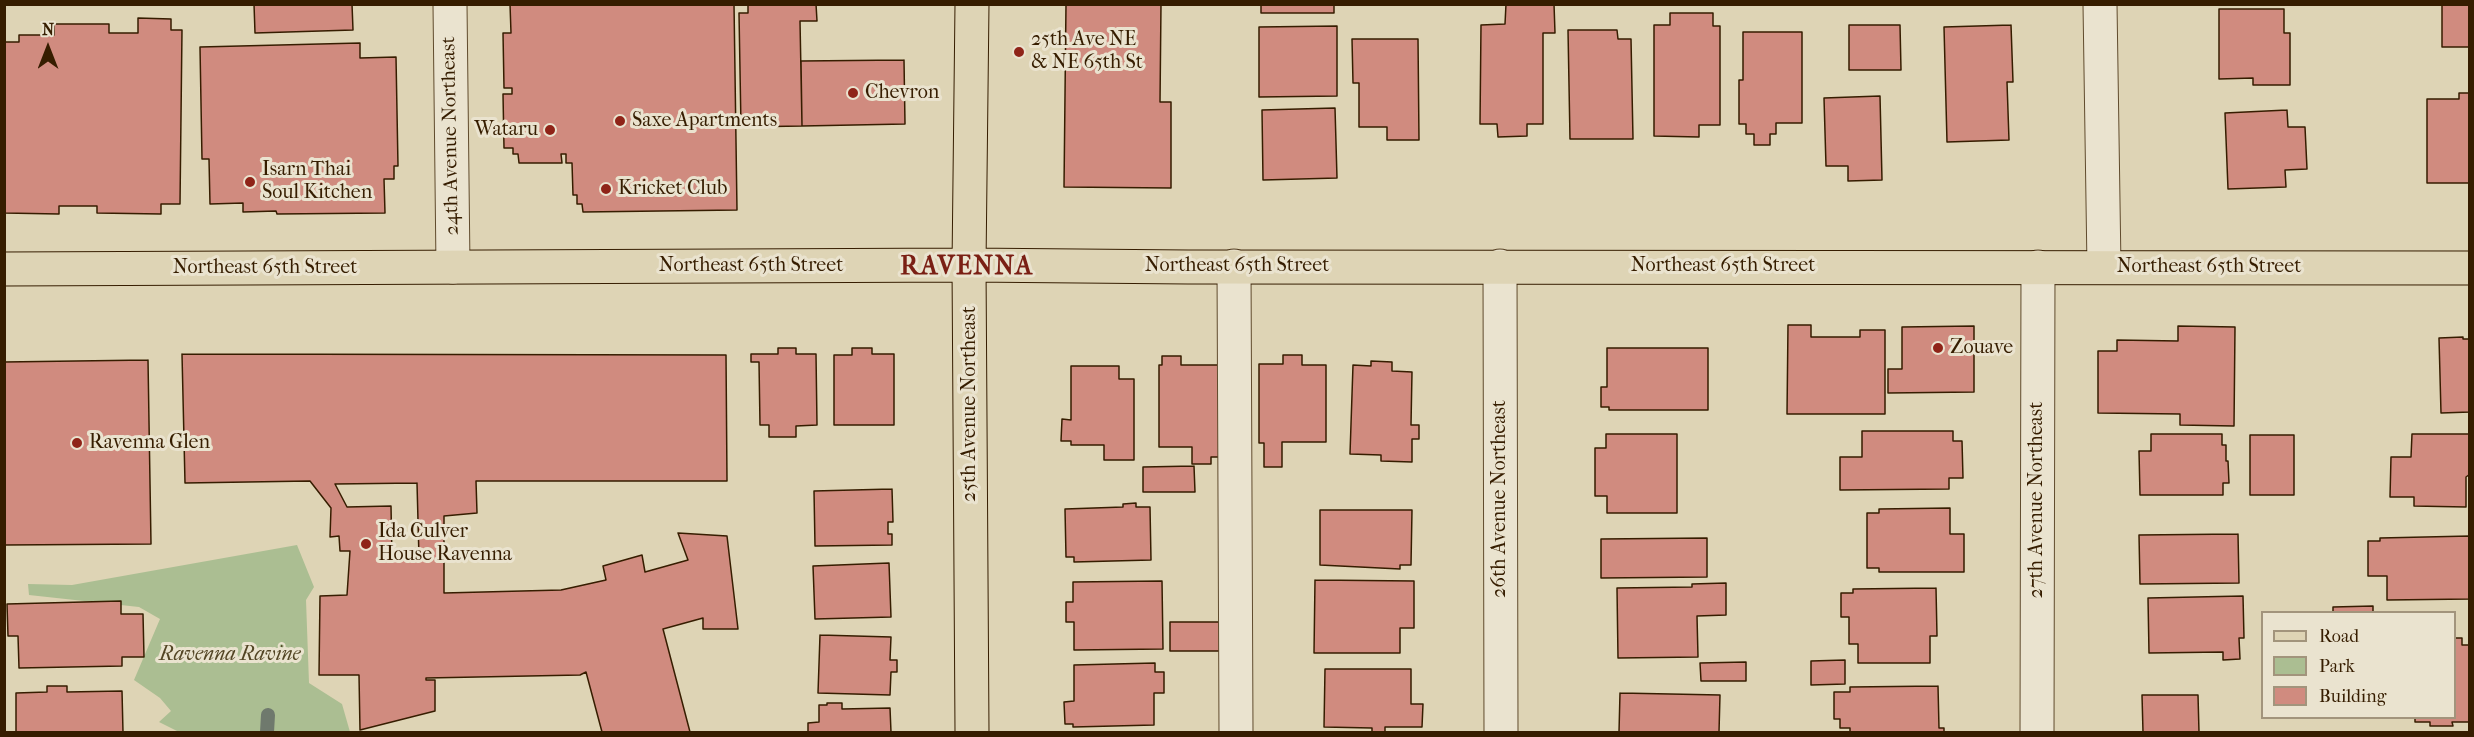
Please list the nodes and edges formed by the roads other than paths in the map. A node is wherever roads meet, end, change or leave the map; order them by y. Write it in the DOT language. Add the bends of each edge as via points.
graph roads {
  1 [pos="450,4"];
  2 [pos="972,4"];
  3 [pos="2100,4"];
  4 [pos="969,265"];
  5 [pos="1234,266"];
  6 [pos="1500,266"];
  7 [pos="453,267"];
  8 [pos="2038,267"];
  9 [pos="2104,267"];
  10 [pos="2469,268"];
  11 [pos="4,269"];
  12 [pos="972,732"];
  13 [pos="1236,732"];
  14 [pos="1500,732"];
  15 [pos="2037,732"];
  1 -- 7 [label="street, 24th Avenue Northeast"];
  2 -- 4 [label="main road, 25th Avenue Northeast"];
  3 -- 9 [label="street"];
  4 -- 5 [label="main road, Northeast 65th Street"];
  4 -- 7 [label="main road, Northeast 65th Street"];
  4 -- 12 [label="main road, 25th Avenue Northeast"];
  5 -- 6 [label="main road, Northeast 65th Street"];
  5 -- 13 [label="street"];
  6 -- 8 [label="main road, Northeast 65th Street"];
  6 -- 14 [label="street, 26th Avenue Northeast"];
  7 -- 11 [label="main road, Northeast 65th Street"];
  8 -- 9 [label="main road, Northeast 65th Street"];
  8 -- 15 [label="street, 27th Avenue Northeast"];
  9 -- 10 [label="main road, Northeast 65th Street"];
}
